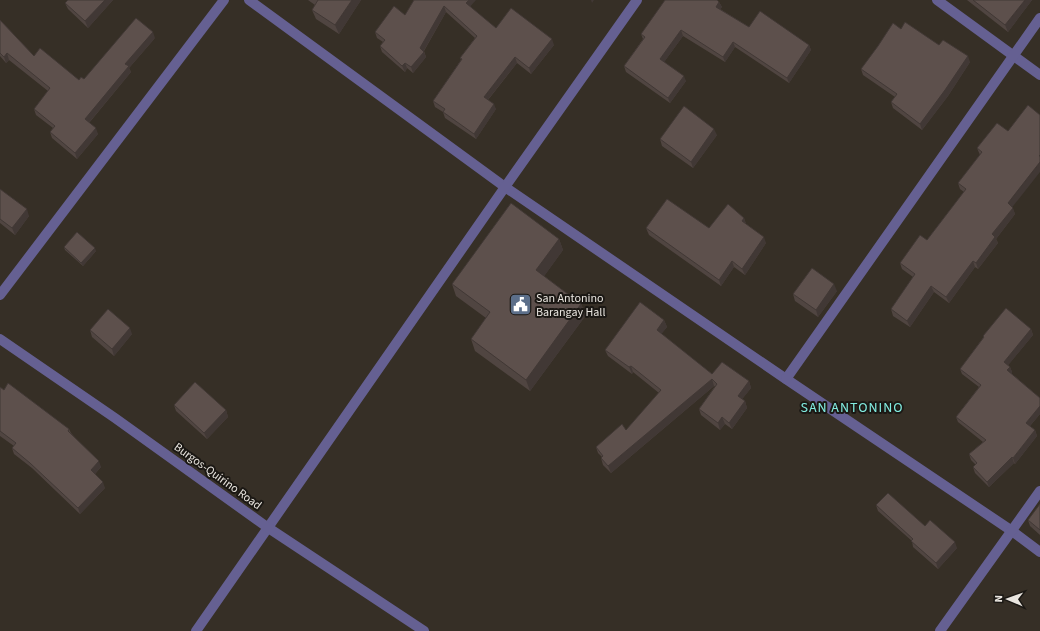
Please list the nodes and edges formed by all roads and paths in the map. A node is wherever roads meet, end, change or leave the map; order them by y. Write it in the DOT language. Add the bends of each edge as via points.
graph roads {
  1 [pos="224,0"];
  2 [pos="249,0"];
  3 [pos="637,0"];
  4 [pos="937,0"];
  5 [pos="1040,18"];
  6 [pos="1013,57"];
  7 [pos="1040,75"];
  8 [pos="505,187"];
  9 [pos="0,295"];
  10 [pos="0,339"];
  11 [pos="786,379"];
  12 [pos="1040,491"];
  13 [pos="267,527"];
  14 [pos="1012,531"];
  15 [pos="1040,552"];
  16 [pos="196,631"];
  17 [pos="424,631"];
  18 [pos="940,631"];
  1 -- 9 [label="street"];
  2 -- 8 [label="street"];
  3 -- 8 [label="street"];
  4 -- 6 [label="street"];
  5 -- 6 [label="street"];
  6 -- 7 [label="street"];
  6 -- 11 [label="street"];
  8 -- 11 [label="street"];
  8 -- 13 [label="street"];
  10 -- 13 [label="street, Burgos-Quirino Road"];
  11 -- 14 [label="street"];
  12 -- 14 [label="street"];
  13 -- 16 [label="street"];
  13 -- 17 [label="street, Burgos-Quirino Road"];
  14 -- 15 [label="street"];
  14 -- 18 [label="street"];
}
